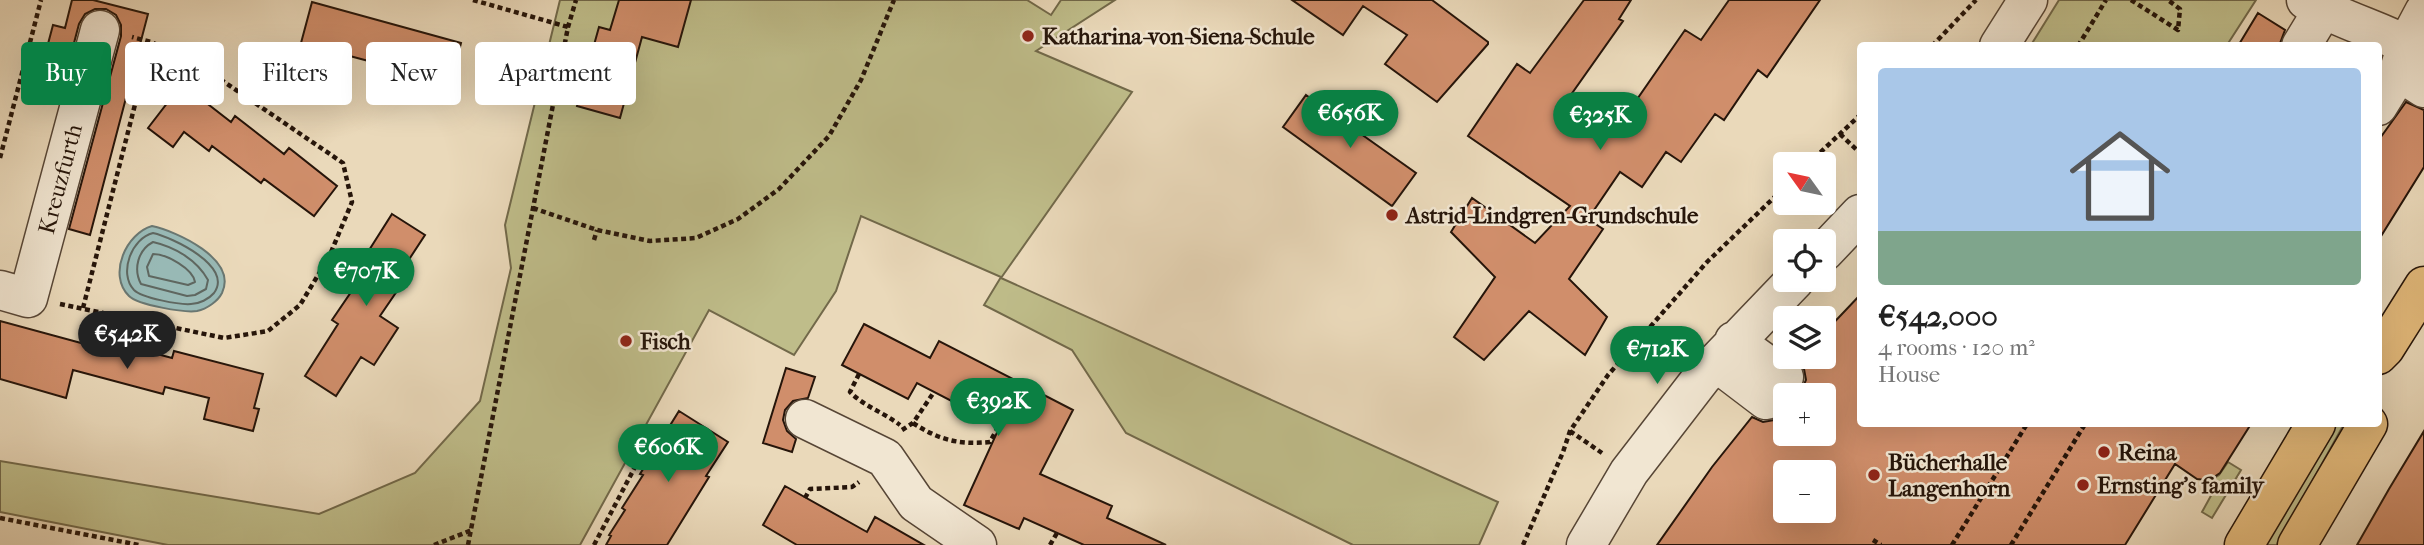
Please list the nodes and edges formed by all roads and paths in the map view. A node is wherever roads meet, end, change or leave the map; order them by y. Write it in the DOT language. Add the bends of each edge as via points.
graph roads {
  1 [pos="41,0"];
  2 [pos="473,0"];
  3 [pos="576,0"];
  4 [pos="894,0"];
  5 [pos="1976,0"];
  6 [pos="2028,0"];
  7 [pos="2106,0"];
  8 [pos="2132,0"];
  9 [pos="2168,0"];
  10 [pos="2139,2"];
  11 [pos="2320,3"];
  12 [pos="568,27"];
  13 [pos="100,30"];
  14 [pos="151,42"];
  15 [pos="1935,42"];
  16 [pos="2002,42"];
  17 [pos="2080,42"];
  18 [pos="2303,42"];
  19 [pos="2417,50"];
  20 [pos="224,82"];
  21 [pos="2382,100"];
  22 [pos="135,105"];
  23 [pos="1857,118"];
  24 [pos="1840,134"];
  25 [pos="1857,150"];
  26 [pos="1821,152"];
  27 [pos="0,158"];
  28 [pos="1773,199"];
  29 [pos="533,208"];
  30 [pos="1857,217"];
  31 [pos="597,230"];
  32 [pos="1836,239"];
  33 [pos="594,240"];
  34 [pos="2424,286"];
  35 [pos="1783,292"];
  36 [pos="14,294"];
  37 [pos="83,308"];
  38 [pos="1725,351"];
  39 [pos="2382,355"];
  40 [pos="859,374"];
  41 [pos="1773,387"];
  42 [pos="934,391"];
  43 [pos="805,419"];
  44 [pos="999,425"];
  45 [pos="656,427"];
  46 [pos="2024,427"];
  47 [pos="2083,427"];
  48 [pos="2314,427"];
  49 [pos="2366,427"];
  50 [pos="894,443"];
  51 [pos="805,498"];
  52 [pos="0,518"];
  53 [pos="472,530"];
  54 [pos="1057,533"];
  55 [pos="1873,540"];
  56 [pos="139,545"];
  57 [pos="434,545"];
  58 [pos="468,545"];
  59 [pos="594,545"];
  60 [pos="977,545"];
  61 [pos="1050,545"];
  62 [pos="1522,545"];
  63 [pos="1586,545"];
  64 [pos="1881,545"];
  65 [pos="1952,545"];
  66 [pos="2011,545"];
  67 [pos="2244,545"];
  68 [pos="2297,545"];
  1 -- 27 [label="path"];
  2 -- 12 [label="path"];
  3 -- 12 [label="path"];
  4 -- 31 [label="path" via="861,80 829,136 779,189 738,219 696,238 650,240"];
  5 -- 15 [label="path"];
  6 -- 16 [label="street"];
  7 -- 17 [label="path"];
  8 -- 10 [label="path"];
  9 -- 10 [label="path" via="2180,9 2178,30"];
  11 -- 18 [label="street"];
  11 -- 19 [label="street"];
  12 -- 29 [label="path"];
  13 -- 14 [label="path"];
  13 -- 36 [label="street, Kreuzfurth"];
  19 -- 21 [label="street"];
  20 -- 37 [label="path" via="343,163 352,202 329,257 300,305 268,331 224,338"];
  22 -- 37 [label="path"];
  23 -- 24 [label="path"];
  24 -- 25 [label="path"];
  24 -- 26 [label="path"];
  28 -- 62 [label="path" via="1707,262 1608,375 1570,430"];
  29 -- 31 [label="path"];
  29 -- 53 [label="path"];
  30 -- 32 [label="street"];
  31 -- 33 [label="path"];
  34 -- 39 [label="main road"];
  35 -- 38 [label="street"];
  36 -- 37 [label="path"];
  38 -- 41 [label="street"];
  38 -- 63 [label="street" via="1629,472"];
  40 -- 50 [label="path" via="850,392 863,404 883,412"];
  42 -- 44 [label="path" via="913,423 928,433 967,444 990,442"];
  43 -- 50 [label="street"];
  45 -- 59 [label="path"];
  46 -- 65 [label="path"];
  47 -- 66 [label="path"];
  48 -- 67 [label="main road"];
  49 -- 68 [label="main road"];
  50 -- 51 [label="path" via="852,487 810,489"];
  50 -- 60 [label="street" via="916,503"];
  52 -- 56 [label="path"];
  53 -- 57 [label="path"];
  53 -- 58 [label="path"];
  54 -- 61 [label="path"];
  55 -- 64 [label="path"];
}
